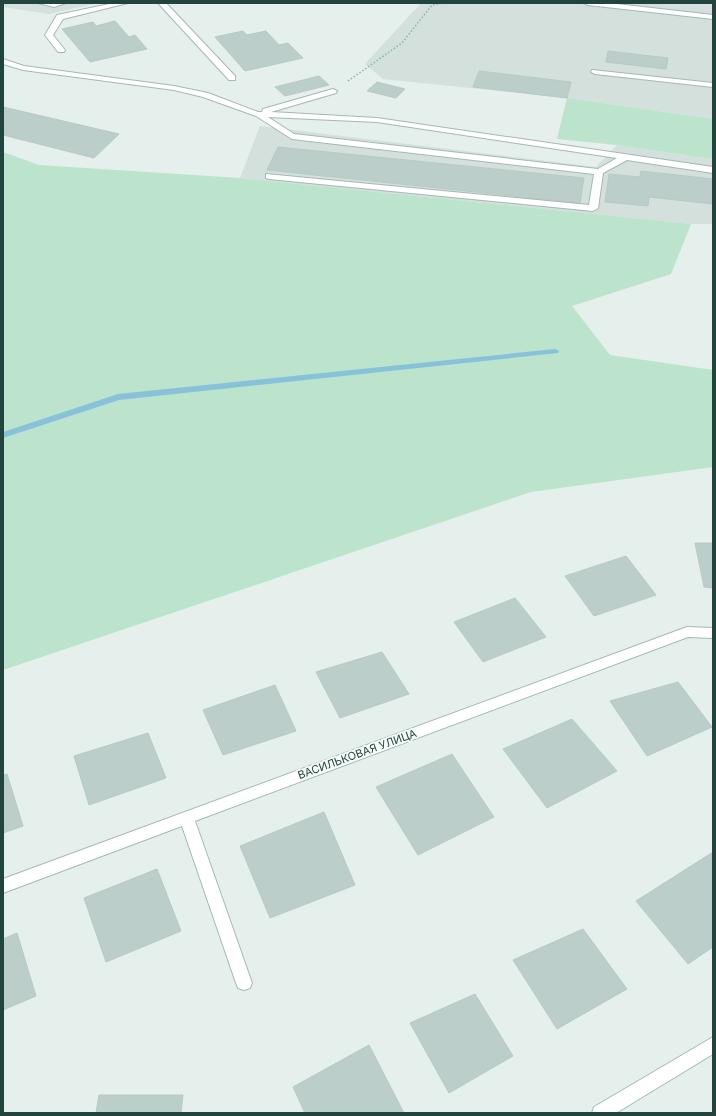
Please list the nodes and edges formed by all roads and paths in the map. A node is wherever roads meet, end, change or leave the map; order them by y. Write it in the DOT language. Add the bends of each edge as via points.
graph roads {
  1 [pos="42,3"];
  2 [pos="62,3"];
  3 [pos="124,3"];
  4 [pos="162,3"];
  5 [pos="443,3"];
  6 [pos="588,3"];
  7 [pos="713,17"];
  8 [pos="61,50"];
  9 [pos="3,61"];
  10 [pos="595,72"];
  11 [pos="232,78"];
  12 [pos="713,85"];
  13 [pos="333,91"];
  14 [pos="257,114"];
  15 [pos="627,156"];
  16 [pos="713,170"];
  17 [pos="599,172"];
  18 [pos="269,176"];
  19 [pos="713,633"];
  20 [pos="186,817"];
  21 [pos="3,886"];
  22 [pos="244,983"];
  23 [pos="713,1045"];
  24 [pos="600,1113"];
  1 -- 2 [label="lane"];
  3 -- 8 [label="lane" via="60,17 49,35"];
  4 -- 11 [label="lane"];
  5 -- 13 [label="path" via="432,5 402,43"];
  6 -- 7 [label="lane"];
  9 -- 14 [label="lane" via="22,68 174,88 204,95"];
  10 -- 12 [label="lane"];
  13 -- 14 [label="lane"];
  14 -- 15 [label="lane" via="377,120"];
  14 -- 17 [label="lane" via="292,136"];
  15 -- 16 [label="lane"];
  15 -- 17 [label="lane"];
  17 -- 18 [label="lane" via="593,208"];
  19 -- 20 [label="lane, ВАСИЛЬКОВАЯ УЛИЦА" via="687,632"];
  20 -- 21 [label="lane, ВАСИЛЬКОВАЯ УЛИЦА"];
  20 -- 22 [label="lane"];
  23 -- 24 [label="lane"];
}
